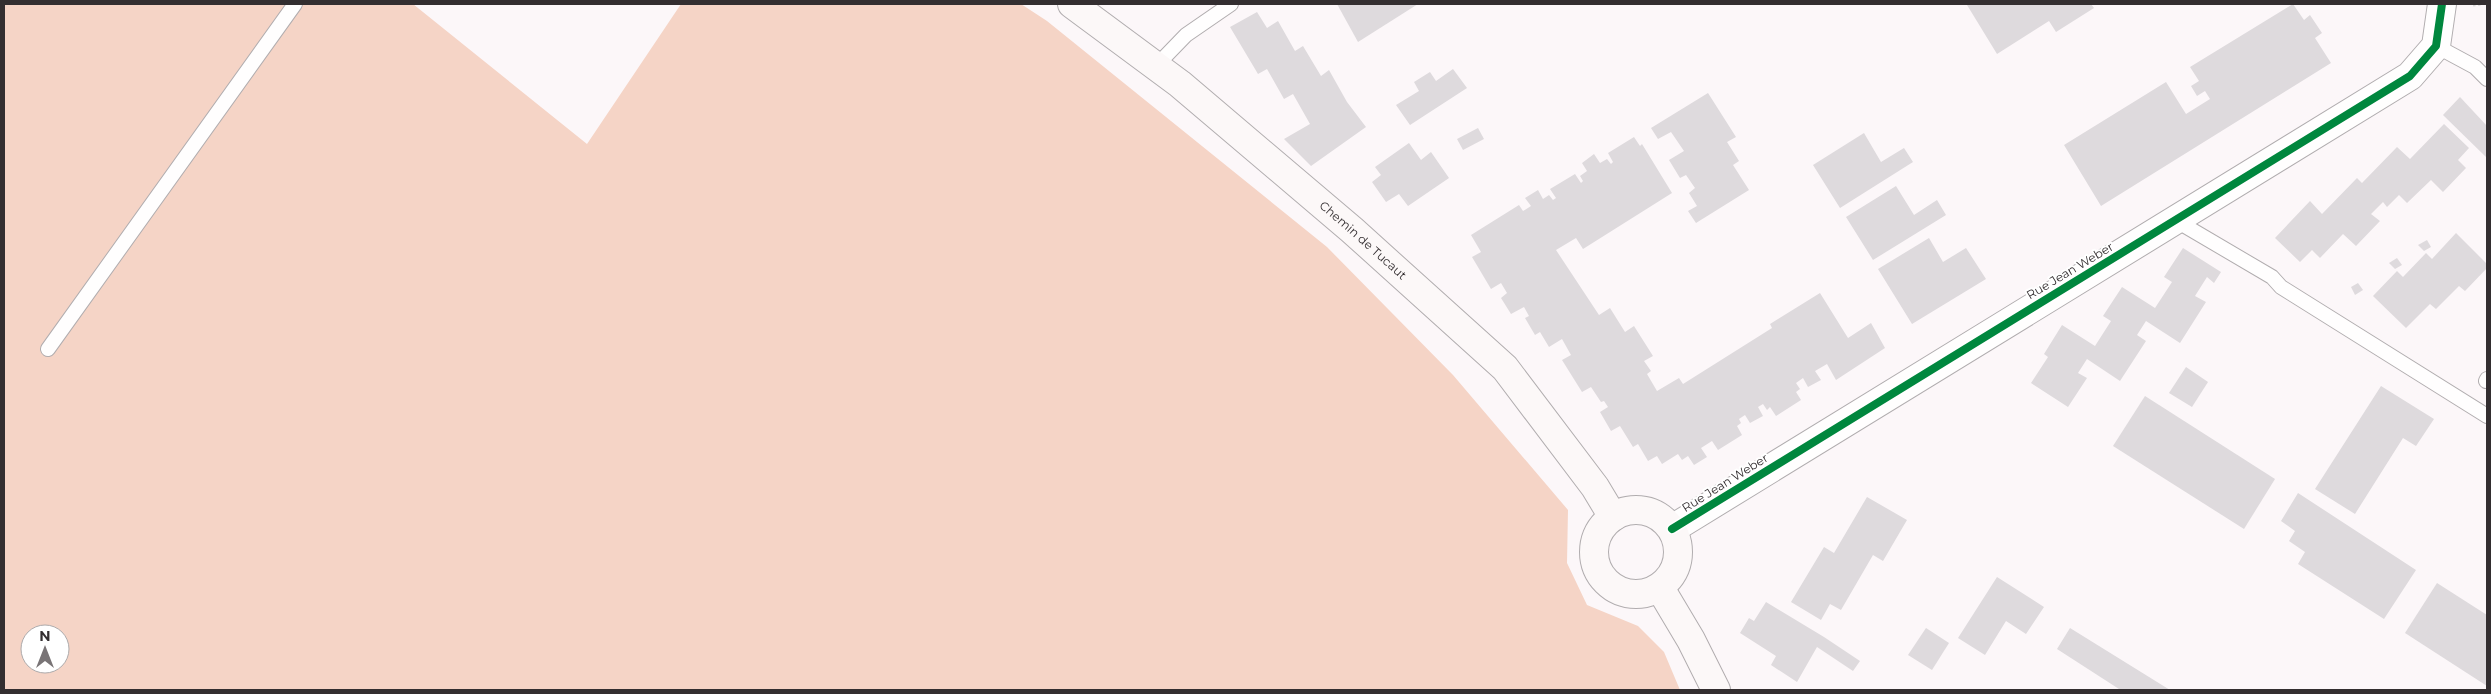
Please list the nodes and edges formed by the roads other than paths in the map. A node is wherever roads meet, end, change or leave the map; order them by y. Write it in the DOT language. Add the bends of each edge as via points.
graph roads {
  1 [pos="295,4"];
  2 [pos="1072,4"];
  3 [pos="1231,4"];
  4 [pos="2442,4"];
  5 [pos="2436,46"];
  6 [pos="1156,66"];
  7 [pos="2487,79"];
  8 [pos="2175,220"];
  9 [pos="48,349"];
  10 [pos="2487,416"];
  11 [pos="1613,517"];
  12 [pos="1672,529"];
  13 [pos="1660,588"];
  14 [pos="1716,690"];
  1 -- 9 [label="lane"];
  2 -- 6 [label="main road, Chemin de Tucaut"];
  3 -- 6 [label="lane" via="1186,35"];
  4 -- 5 [label="street"];
  5 -- 7 [label="lane" via="2475,68"];
  5 -- 8 [label="street, Rue Jean Weber" via="2410,76"];
  6 -- 11 [label="main road, Chemin de Tucaut" via="1352,230 1504,368 1595,488"];
  8 -- 10 [label="lane" via="2272,277 2282,287"];
  8 -- 12 [label="street, Rue Jean Weber"];
  11 -- 12 [label="main road" via="1626,511 1644,511 1660,517"];
  11 -- 13 [label="main road" via="1601,529 1595,542 1594,557 1600,574 1612,588 1628,594 1644,594"];
  12 -- 13 [label="main road" via="1678,544 1678,560 1672,576"];
  13 -- 14 [label="main road"];
}
